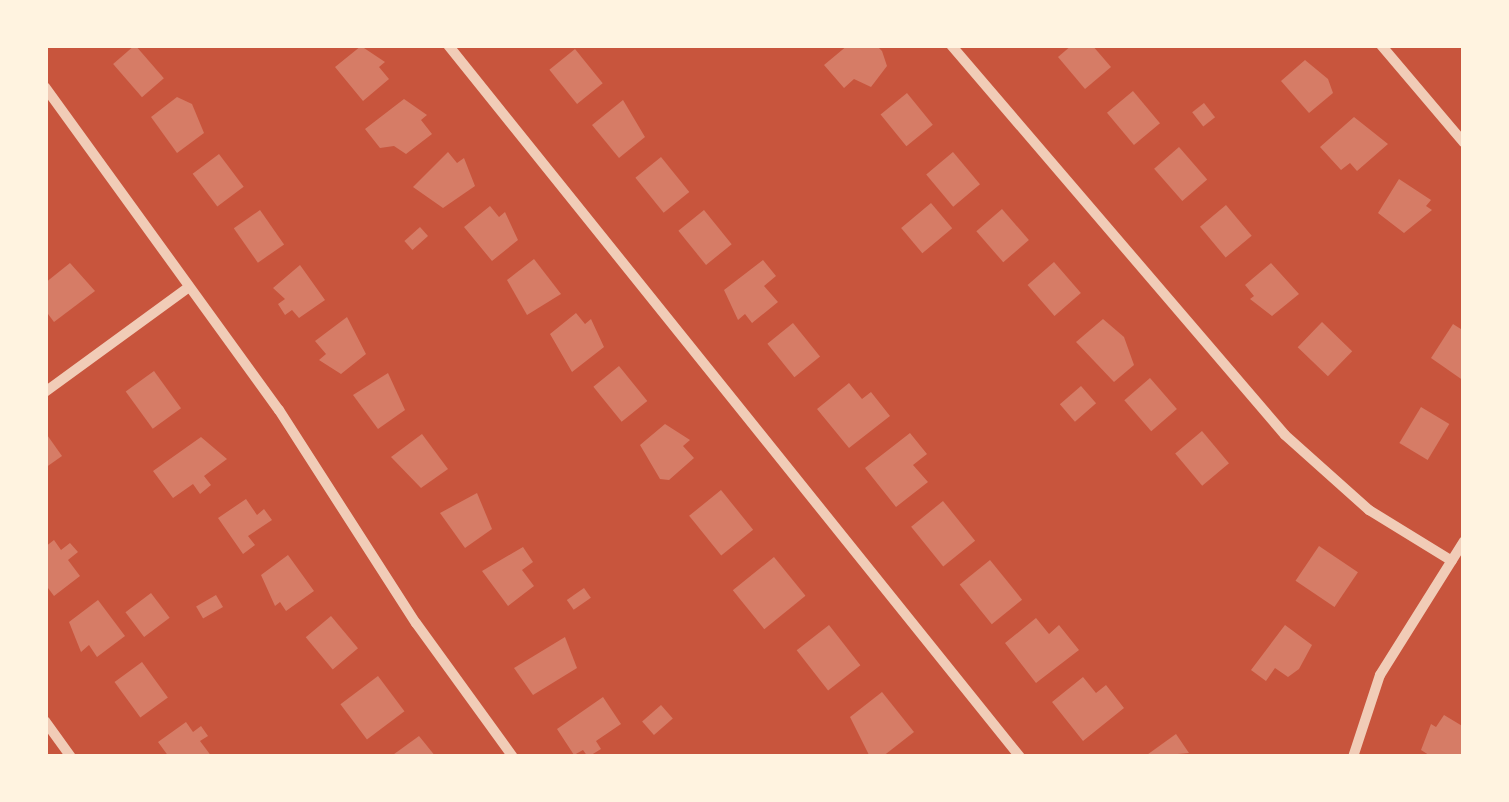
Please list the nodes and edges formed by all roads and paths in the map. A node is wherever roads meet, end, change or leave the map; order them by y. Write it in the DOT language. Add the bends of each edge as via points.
graph roads {
  1 [pos="448,45"];
  2 [pos="951,45"];
  3 [pos="1381,45"];
  4 [pos="45,88"];
  5 [pos="1464,143"];
  6 [pos="189,286"];
  7 [pos="45,392"];
  8 [pos="1464,541"];
  9 [pos="1452,561"];
  10 [pos="45,721"];
  11 [pos="71,757"];
  12 [pos="513,757"];
  13 [pos="1020,757"];
  14 [pos="1353,757"];
  1 -- 13 [label="street"];
  2 -- 9 [label="street" via="1285,434 1369,510"];
  3 -- 5 [label="street"];
  4 -- 6 [label="street"];
  6 -- 7 [label="street"];
  6 -- 12 [label="street"];
  8 -- 9 [label="street"];
  9 -- 14 [label="street" via="1380,675"];
  10 -- 11 [label="street"];
}
